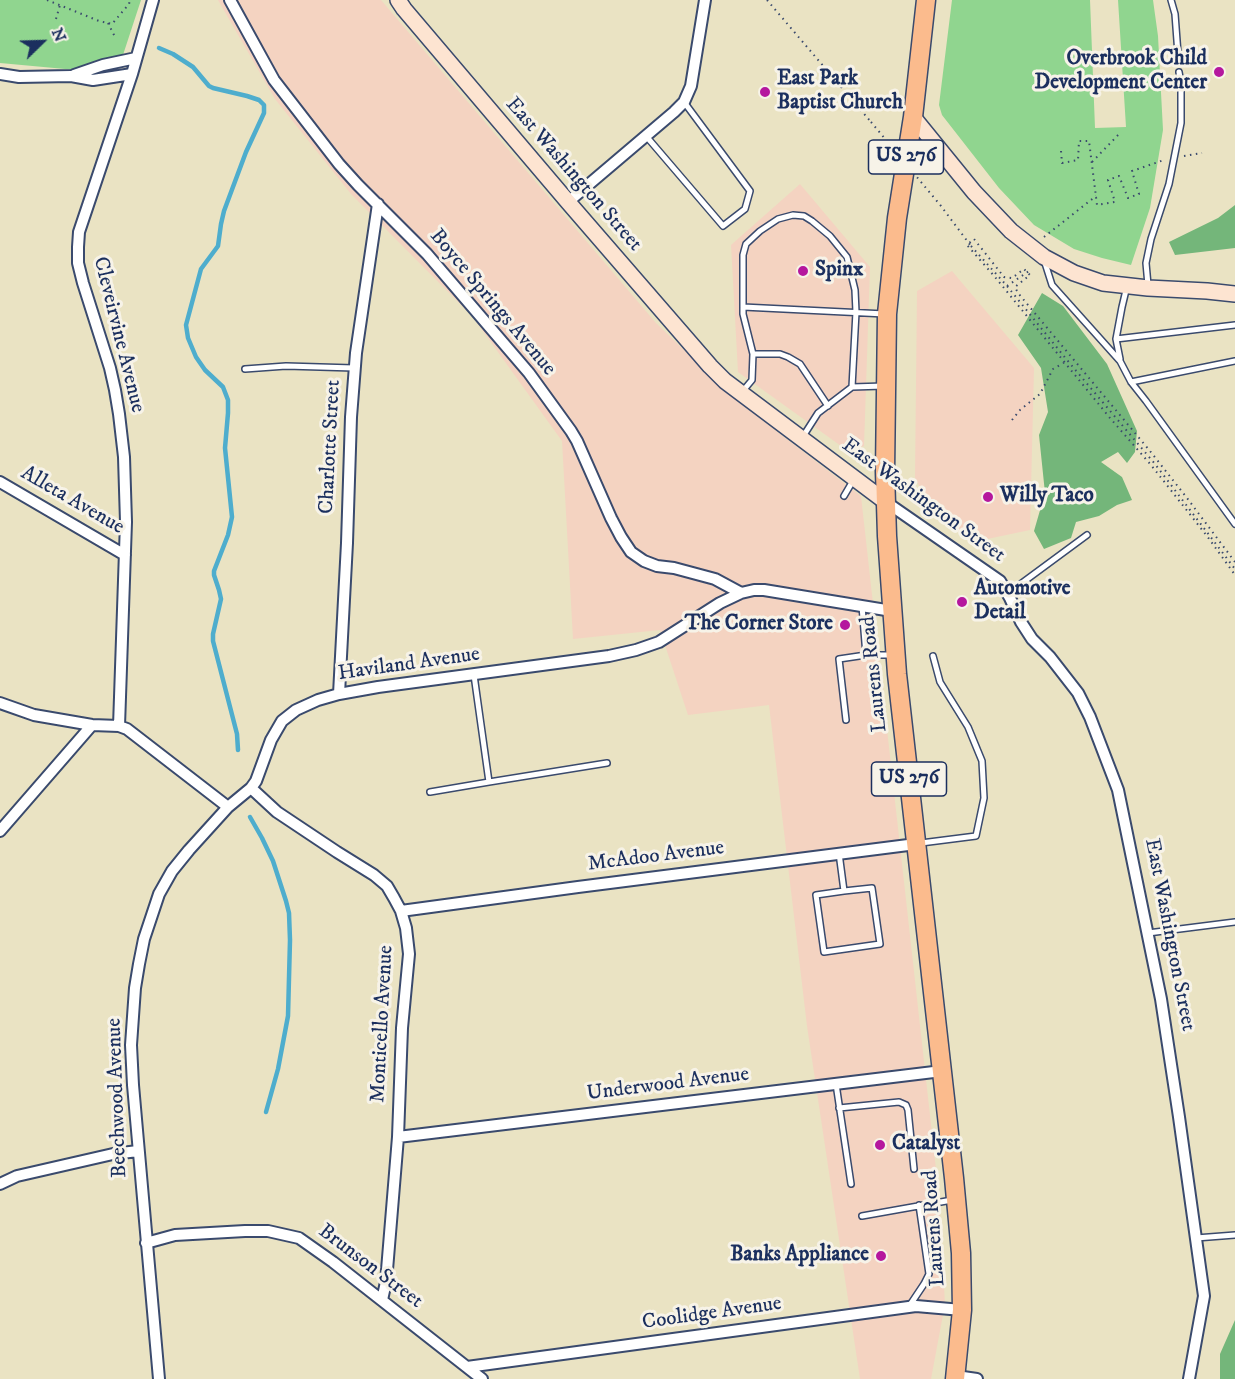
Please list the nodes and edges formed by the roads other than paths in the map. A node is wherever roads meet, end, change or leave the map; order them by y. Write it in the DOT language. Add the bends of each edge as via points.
graph roads {
  1 [pos="153,0"];
  2 [pos="230,0"];
  3 [pos="398,0"];
  4 [pos="705,0"];
  5 [pos="926,0"];
  6 [pos="1171,0"];
  7 [pos="1178,54"];
  8 [pos="136,58"];
  9 [pos="1179,72"];
  10 [pos="0,74"];
  11 [pos="132,74"];
  12 [pos="71,76"];
  13 [pos="684,102"];
  14 [pos="913,117"];
  15 [pos="646,136"];
  16 [pos="568,202"];
  17 [pos="378,204"];
  18 [pos="1044,257"];
  19 [pos="1128,285"];
  20 [pos="1148,288"];
  21 [pos="1235,294"];
  22 [pos="743,307"];
  23 [pos="856,312"];
  24 [pos="887,314"];
  25 [pos="1235,325"];
  26 [pos="1116,339"];
  27 [pos="753,354"];
  28 [pos="1120,361"];
  29 [pos="1235,361"];
  30 [pos="355,368"];
  31 [pos="245,369"];
  32 [pos="1131,382"];
  33 [pos="886,386"];
  34 [pos="852,387"];
  35 [pos="741,393"];
  36 [pos="828,406"];
  37 [pos="801,439"];
  38 [pos="855,478"];
  39 [pos="0,482"];
  40 [pos="844,496"];
  41 [pos="886,502"];
  42 [pos="1235,524"];
  43 [pos="1087,535"];
  44 [pos="125,555"];
  45 [pos="741,593"];
  46 [pos="1007,594"];
  47 [pos="862,606"];
  48 [pos="891,611"];
  49 [pos="866,655"];
  50 [pos="895,655"];
  51 [pos="933,656"];
  52 [pos="474,675"];
  53 [pos="339,694"];
  54 [pos="0,703"];
  55 [pos="846,720"];
  56 [pos="92,725"];
  57 [pos="119,726"];
  58 [pos="607,763"];
  59 [pos="489,782"];
  60 [pos="251,788"];
  61 [pos="430,792"];
  62 [pos="228,807"];
  63 [pos="0,831"];
  64 [pos="916,844"];
  65 [pos="839,853"];
  66 [pos="844,891"];
  67 [pos="401,911"];
  68 [pos="1235,922"];
  69 [pos="1147,933"];
  70 [pos="942,1071"];
  71 [pos="836,1084"];
  72 [pos="839,1108"];
  73 [pos="398,1137"];
  74 [pos="138,1150"];
  75 [pos="914,1169"];
  76 [pos="0,1184"];
  77 [pos="851,1184"];
  78 [pos="957,1199"];
  79 [pos="919,1205"];
  80 [pos="862,1216"];
  81 [pos="1235,1235"];
  82 [pos="1196,1238"];
  83 [pos="146,1243"];
  84 [pos="381,1300"];
  85 [pos="909,1307"];
  86 [pos="962,1310"];
  87 [pos="467,1367"];
  88 [pos="956,1377"];
  89 [pos="159,1379"];
  90 [pos="482,1379"];
  91 [pos="977,1379"];
  92 [pos="1189,1379"];
  1 -- 8 [label="street, Cleveirvine Avenue"];
  2 -- 17 [label="street, Boyce Springs Avenue" via="274,80 339,164"];
  3 -- 16 [label="street, East Washington Street"];
  4 -- 13 [label="street" via="691,86"];
  5 -- 14 [label="main road, Laurens Road / US 276"];
  6 -- 7 [label="lane"];
  8 -- 11 [label="street, Cleveirvine Avenue"];
  8 -- 12 [label="street"];
  9 -- 20 [label="lane" via="1181,123 1169,184 1146,263"];
  10 -- 12 [label="street"];
  11 -- 12 [label="street" via="93,80"];
  11 -- 44 [label="street, Cleveirvine Avenue" via="79,232 78,247 78,263 110,368 119,414 124,457"];
  13 -- 15 [label="street"];
  13 -- 15 [label="lane" via="750,192 745,209 723,226"];
  14 -- 18 [label="street" via="974,192 1011,231"];
  14 -- 24 [label="main road, Laurens Road / US 276"];
  15 -- 16 [label="street"];
  16 -- 35 [label="street, East Washington Street" via="710,366"];
  17 -- 30 [label="street, Charlotte Street"];
  17 -- 45 [label="street, Boyce Springs Avenue" via="504,343 564,421 632,552 657,566 715,579"];
  18 -- 19 [label="street" via="1102,283"];
  18 -- 28 [label="lane" via="1052,285"];
  19 -- 20 [label="street"];
  19 -- 26 [label="lane"];
  20 -- 21 [label="street"];
  22 -- 23 [label="lane"];
  22 -- 23 [label="lane" via="746,244 778,219 804,216 830,236 847,257"];
  22 -- 27 [label="lane"];
  23 -- 24 [label="lane"];
  23 -- 34 [label="lane"];
  24 -- 33 [label="main road, Laurens Road / US 276"];
  25 -- 26 [label="lane"];
  26 -- 28 [label="lane"];
  27 -- 35 [label="lane" via="752,380"];
  27 -- 36 [label="lane" via="780,354 800,364"];
  28 -- 32 [label="lane"];
  29 -- 32 [label="lane"];
  30 -- 31 [label="lane"];
  30 -- 53 [label="street, Charlotte Street"];
  32 -- 42 [label="lane"];
  33 -- 34 [label="lane"];
  33 -- 41 [label="main road, Laurens Road / US 276"];
  34 -- 36 [label="lane"];
  35 -- 37 [label="street, East Washington Street"];
  36 -- 37 [label="lane" via="818,413"];
  37 -- 38 [label="street, East Washington Street"];
  38 -- 40 [label="lane"];
  38 -- 41 [label="street, East Washington Street"];
  39 -- 44 [label="street, Alleta Avenue"];
  41 -- 46 [label="street, East Washington Street" via="1000,581"];
  41 -- 48 [label="main road, Laurens Road / US 276"];
  43 -- 46 [label="lane"];
  44 -- 57 [label="street, Cleveirvine Avenue"];
  45 -- 47 [label="street, Haviland Avenue" via="764,590"];
  45 -- 52 [label="street, Haviland Avenue" via="659,642 636,650"];
  46 -- 69 [label="street, East Washington Street" via="1032,639 1068,678 1090,717 1118,790"];
  47 -- 48 [label="street, Haviland Avenue"];
  47 -- 49 [label="lane"];
  48 -- 50 [label="main road, Laurens Road / US 276"];
  49 -- 50 [label="lane"];
  49 -- 55 [label="lane" via="839,659"];
  50 -- 64 [label="main road, Laurens Road / US 276"];
  51 -- 64 [label="lane" via="940,682 968,727 982,762 984,798 976,836"];
  52 -- 53 [label="street, Haviland Avenue"];
  52 -- 59 [label="lane"];
  53 -- 60 [label="street, Haviland Avenue" via="296,710 282,721"];
  54 -- 56 [label="street" via="34,715"];
  56 -- 57 [label="street"];
  56 -- 63 [label="street"];
  57 -- 62 [label="street"];
  58 -- 59 [label="lane"];
  59 -- 61 [label="lane"];
  60 -- 62 [label="street, Haviland Avenue"];
  60 -- 67 [label="street, Monticello Avenue" via="277,812 374,875 387,886"];
  62 -- 74 [label="street, Beechwood Avenue" via="172,871 159,894 144,939 131,1045"];
  64 -- 65 [label="street, McAdoo Avenue"];
  64 -- 70 [label="main road, Laurens Road / US 276"];
  65 -- 66 [label="lane"];
  65 -- 67 [label="street, McAdoo Avenue"];
  66 -- 66 [label="lane" via="816,895 824,952 880,944 872,888"];
  67 -- 73 [label="street, Monticello Avenue" via="409,954"];
  68 -- 69 [label="lane"];
  69 -- 82 [label="street, East Washington Street" via="1161,999"];
  70 -- 71 [label="street, Underwood Avenue"];
  70 -- 78 [label="main road, Laurens Road / US 276"];
  71 -- 72 [label="lane"];
  71 -- 73 [label="street, Underwood Avenue"];
  72 -- 75 [label="lane" via="899,1102 906,1105"];
  72 -- 77 [label="lane"];
  73 -- 84 [label="street, Monticello Avenue" via="386,1282"];
  74 -- 76 [label="street" via="17,1176"];
  74 -- 83 [label="street, Beechwood Avenue"];
  78 -- 79 [label="lane"];
  78 -- 86 [label="main road, Laurens Road / US 276"];
  79 -- 80 [label="lane"];
  79 -- 85 [label="lane" via="929,1274"];
  81 -- 82 [label="lane"];
  82 -- 92 [label="street, East Washington Street" via="1204,1296"];
  83 -- 84 [label="street, Brunson Street" via="187,1234 268,1231 286,1235 310,1246"];
  83 -- 89 [label="street, Beechwood Avenue"];
  84 -- 87 [label="street, Brunson Street"];
  85 -- 86 [label="street, Coolidge Avenue"];
  85 -- 87 [label="street, Coolidge Avenue"];
  86 -- 88 [label="main road, Laurens Road / US 276"];
  87 -- 90 [label="street, Brunson Street"];
  88 -- 91 [label="street"];
}
